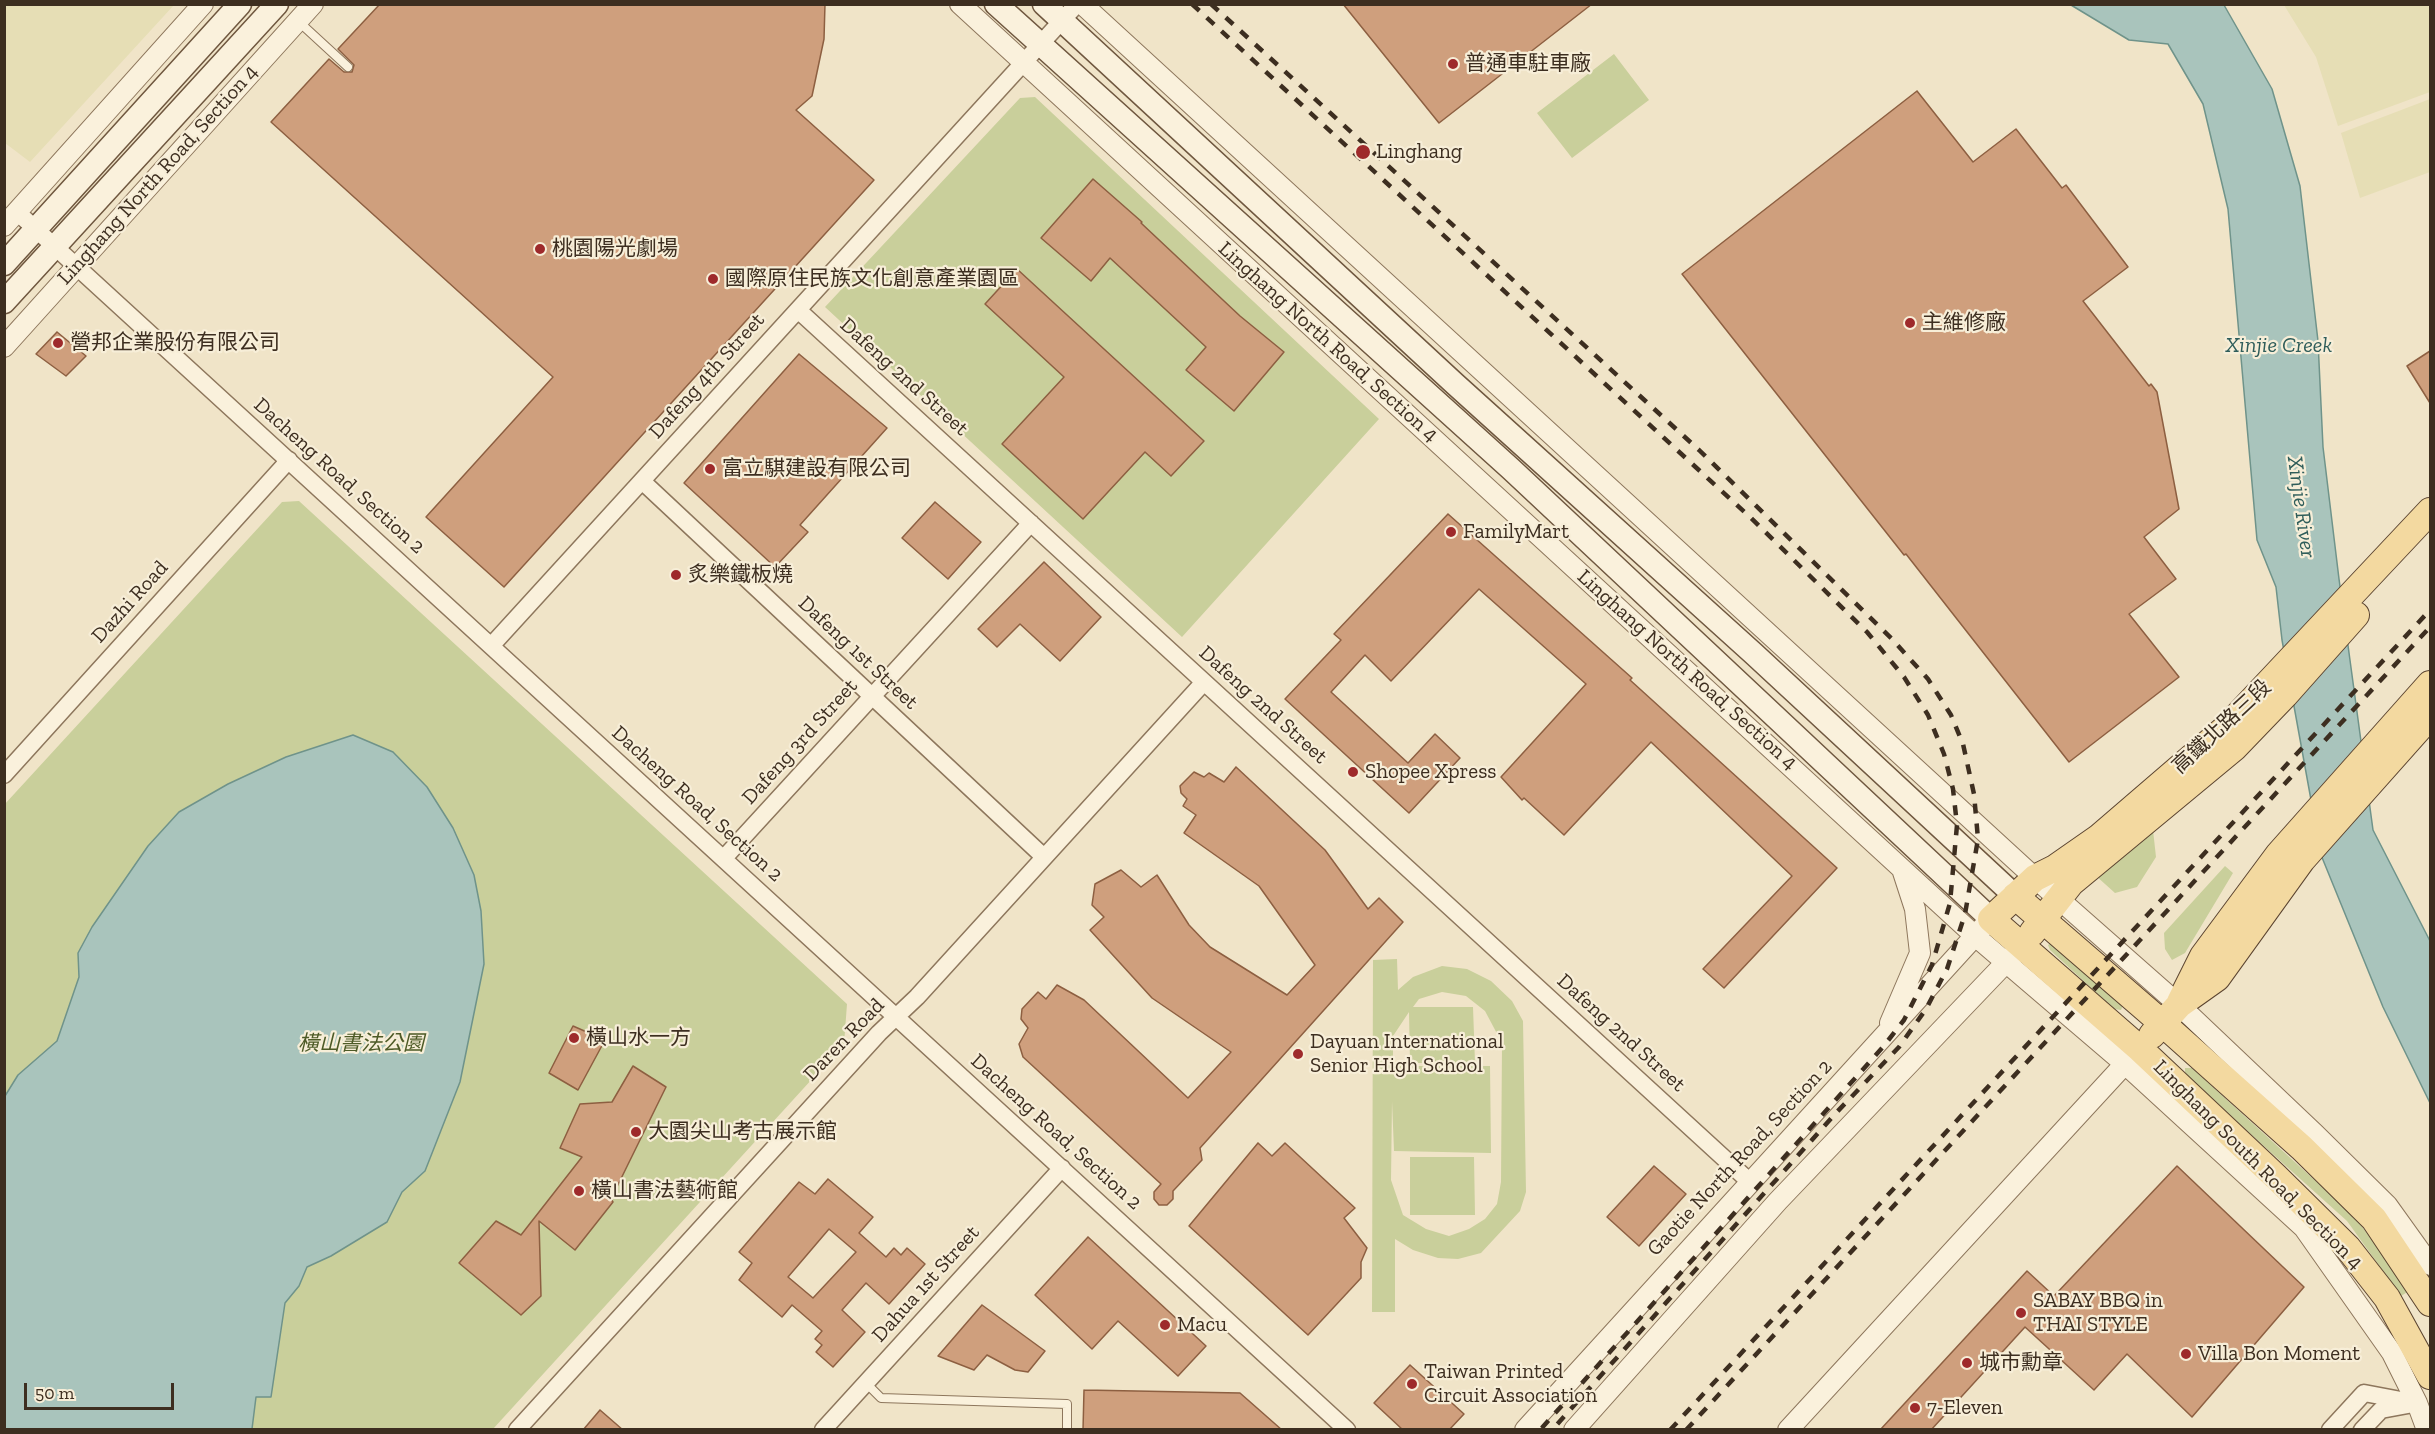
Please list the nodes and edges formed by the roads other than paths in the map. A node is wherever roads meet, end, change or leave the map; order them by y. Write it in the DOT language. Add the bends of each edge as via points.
graph roads {
  1 [pos="203,4"];
  2 [pos="240,4"];
  3 [pos="277,4"];
  4 [pos="313,4"];
  5 [pos="960,4"];
  6 [pos="996,4"];
  7 [pos="1044,4"];
  8 [pos="1082,4"];
  9 [pos="1070,13"];
  10 [pos="298,21"];
  11 [pos="1040,44"];
  12 [pos="1024,63"];
  13 [pos="348,67"];
  14 [pos="11,219"];
  15 [pos="36,229"];
  16 [pos="54,246"];
  17 [pos="4,264"];
  18 [pos="76,266"];
  19 [pos="4,302"];
  20 [pos="798,310"];
  21 [pos="4,347"];
  22 [pos="289,460"];
  23 [pos="642,481"];
  24 [pos="2430,511"];
  25 [pos="1031,523"];
  26 [pos="2430,534"];
  27 [pos="2391,564"];
  28 [pos="491,646"];
  29 [pos="1204,682"];
  30 [pos="2430,684"];
  31 [pos="872,696"];
  32 [pos="2422,721"];
  33 [pos="4,775"];
  34 [pos="1044,857"];
  35 [pos="724,858"];
  36 [pos="1901,866"];
  37 [pos="2034,878"];
  38 [pos="2015,896"];
  39 [pos="2051,910"];
  40 [pos="1983,927"];
  41 [pos="2014,954"];
  42 [pos="2171,1014"];
  43 [pos="896,1017"];
  44 [pos="1883,1038"];
  45 [pos="2132,1056"];
  46 [pos="1062,1168"];
  47 [pos="1750,1182"];
  48 [pos="2430,1265"];
  49 [pos="2430,1303"];
  50 [pos="2430,1376"];
  51 [pos="866,1383"];
  52 [pos="2424,1401"];
  53 [pos="517,1430"];
  54 [pos="823,1430"];
  55 [pos="1067,1430"];
  56 [pos="1347,1430"];
  57 [pos="1525,1430"];
  58 [pos="1574,1430"];
  59 [pos="1788,1430"];
  60 [pos="2330,1430"];
  61 [pos="2362,1430"];
  62 [pos="2427,1430"];
  1 -- 14 [label="street"];
  2 -- 15 [label="main road"];
  3 -- 16 [label="main road, Linghang North Road, Section 4"];
  4 -- 10 [label="street, Linghang North Road, Section 4"];
  5 -- 12 [label="street, Linghang North Road, Section 4"];
  6 -- 11 [label="main road, Linghang North Road, Section 4"];
  7 -- 9 [label="main road"];
  8 -- 37 [label="street"];
  9 -- 11 [label="street, Dafeng 4th Street"];
  9 -- 38 [label="main road" via="1455,384"];
  10 -- 13 [label="lane"];
  10 -- 18 [label="street, Linghang North Road, Section 4"];
  11 -- 12 [label="street, Dafeng 4th Street"];
  11 -- 40 [label="main road, Linghang North Road, Section 4" via="1511,469"];
  12 -- 20 [label="street, Dafeng 4th Street"];
  12 -- 36 [label="street, Linghang North Road, Section 4"];
  14 -- 15 [label="street, Dacheng Road, Section 2"];
  15 -- 16 [label="street, Dacheng Road, Section 2"];
  15 -- 17 [label="main road"];
  16 -- 18 [label="street, Dacheng Road, Section 2"];
  16 -- 19 [label="main road, Linghang North Road, Section 4"];
  18 -- 21 [label="street, Linghang North Road, Section 4"];
  18 -- 22 [label="street, Dacheng Road, Section 2"];
  20 -- 23 [label="street, Dafeng 4th Street"];
  20 -- 25 [label="street, Dafeng 2nd Street"];
  22 -- 28 [label="street, Dacheng Road, Section 2"];
  22 -- 33 [label="street, Dazhi Road"];
  23 -- 28 [label="street, Dafeng 4th Street"];
  23 -- 31 [label="street, Dafeng 1st Street"];
  24 -- 27 [label="main road, 高鐵北路三段"];
  25 -- 29 [label="street, Dafeng 2nd Street"];
  25 -- 31 [label="street, Dafeng 3rd Street"];
  26 -- 27 [label="main road, 高鐵北路三段"];
  27 -- 37 [label="main road, 高鐵北路三段" via="2227,727 2106,830 2055,868"];
  27 -- 39 [label="main road, 高鐵北路三段" via="2285,695 2234,748 2072,883"];
  28 -- 35 [label="street, Dacheng Road, Section 2"];
  29 -- 34 [label="street, Daren Road"];
  29 -- 47 [label="street, Dafeng 2nd Street"];
  30 -- 32 [label="main road"];
  31 -- 34 [label="street, Dafeng 1st Street"];
  31 -- 35 [label="street, Dafeng 3rd Street"];
  32 -- 42 [label="main road" via="2302,860 2217,978"];
  32 -- 42 [label="main road" via="2299,830 2203,956"];
  34 -- 43 [label="street, Daren Road"];
  35 -- 43 [label="street, Dacheng Road, Section 2"];
  36 -- 40 [label="street, Linghang North Road, Section 4"];
  36 -- 44 [label="street" via="1916,909 1920,953"];
  37 -- 38 [label="main road, 高鐵北路三段"];
  37 -- 39 [label="street"];
  38 -- 39 [label="main road"];
  38 -- 40 [label="main road, 高鐵北路三段"];
  39 -- 41 [label="main road, 高鐵北路三段"];
  39 -- 42 [label="main road"];
  40 -- 41 [label="main road, Linghang North Road, Section 4"];
  40 -- 44 [label="street, Gaotie North Road, Section 2"];
  41 -- 45 [label="main road, Linghang North Road, Section 4"];
  41 -- 58 [label="street" via="1778,1202"];
  42 -- 45 [label="main road"];
  42 -- 48 [label="street" via="2315,1134 2387,1205"];
  42 -- 49 [label="main road, Linghang South Road, Section 4" via="2374,1219"];
  43 -- 46 [label="street, Dacheng Road, Section 2"];
  43 -- 53 [label="street, Daren Road"];
  44 -- 47 [label="street, Gaotie North Road, Section 2"];
  45 -- 50 [label="main road, Linghang South Road, Section 4" via="2276,1177 2348,1248 2387,1298"];
  45 -- 52 [label="street, Linghang South Road, Section 4" via="2304,1228"];
  45 -- 59 [label="street"];
  46 -- 51 [label="street, Dahua 1st Street"];
  46 -- 56 [label="street, Dacheng Road, Section 2"];
  47 -- 57 [label="street, Gaotie North Road, Section 2"];
  51 -- 54 [label="street, Dahua 1st Street"];
  51 -- 55 [label="lane" via="881,1398 1067,1404"];
  52 -- 60 [label="street" via="2364,1393"];
  52 -- 61 [label="street" via="2381,1410"];
  52 -- 62 [label="street, Linghang South Road, Section 4"];
}
